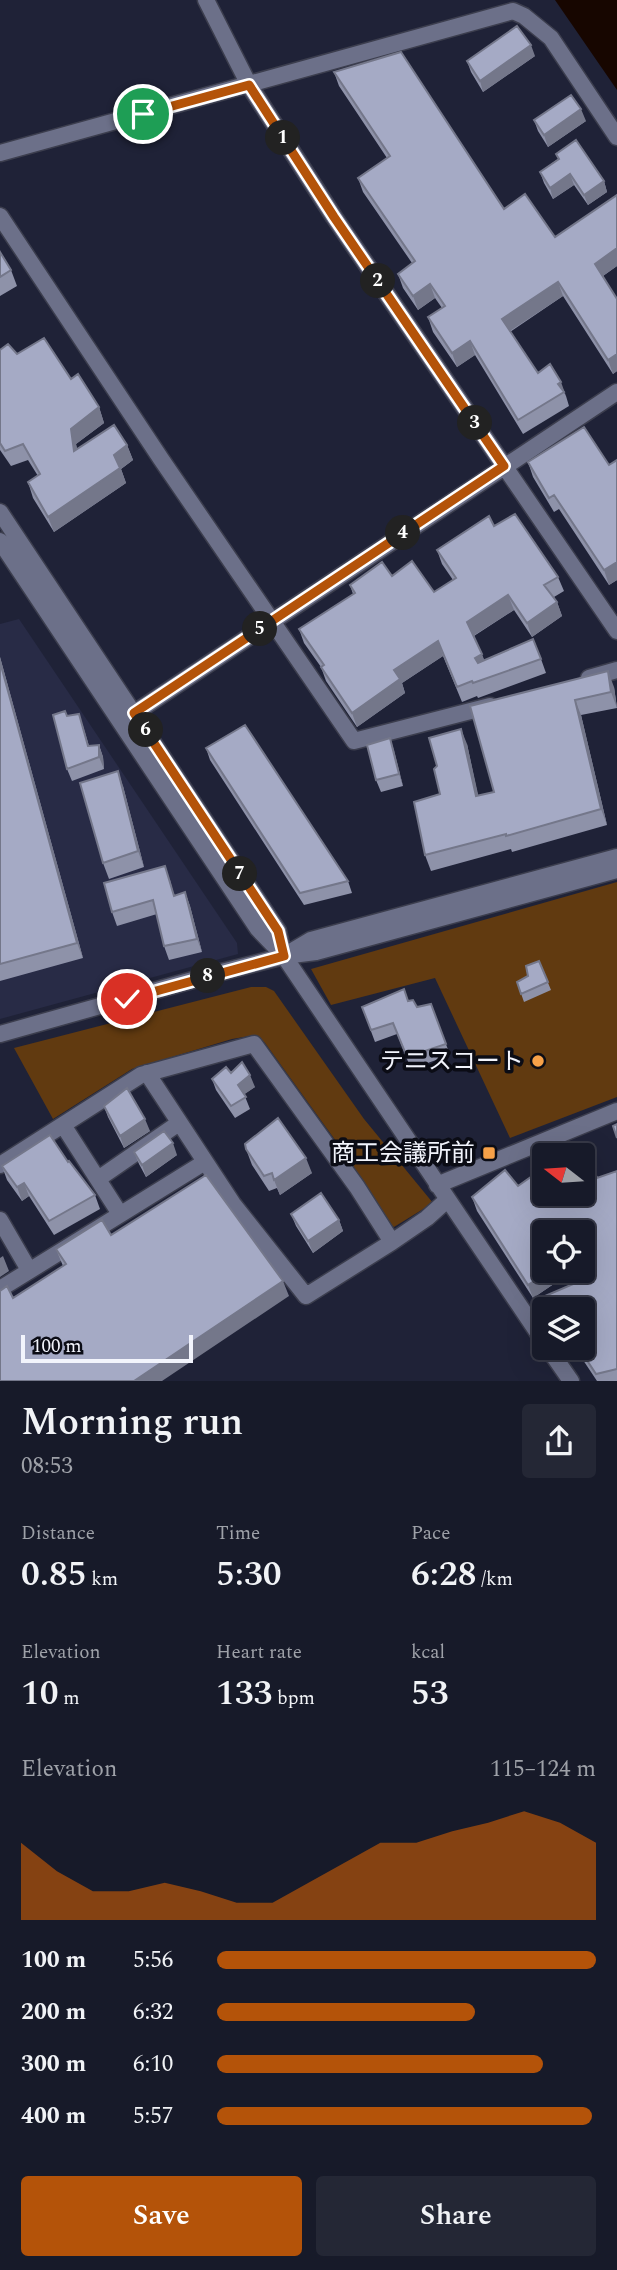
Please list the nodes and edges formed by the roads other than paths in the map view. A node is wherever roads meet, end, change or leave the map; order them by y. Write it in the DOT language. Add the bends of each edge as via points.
graph roads {
  1 [pos="206,0"];
  2 [pos="249,85"];
  3 [pos="617,137"];
  4 [pos="0,153"];
  5 [pos="0,216"];
  6 [pos="617,392"];
  7 [pos="504,466"];
  8 [pos="0,512"];
  9 [pos="0,541"];
  10 [pos="271,621"];
  11 [pos="617,631"];
  12 [pos="617,670"];
  13 [pos="573,682"];
  14 [pos="507,701"];
  15 [pos="128,718"];
  16 [pos="617,856"];
  17 [pos="617,870"];
  18 [pos="284,956"];
  19 [pos="0,1034"];
  20 [pos="147,1073"];
  21 [pos="617,1111"];
  22 [pos="179,1123"];
  23 [pos="63,1125"];
  24 [pos="205,1162"];
  25 [pos="0,1165"];
  26 [pos="98,1179"];
  27 [pos="437,1185"];
  28 [pos="447,1200"];
  29 [pos="120,1214"];
  30 [pos="0,1220"];
  31 [pos="393,1242"];
  32 [pos="29,1270"];
  33 [pos="0,1289"];
  34 [pos="532,1324"];
  35 [pos="556,1360"];
  36 [pos="571,1381"];
  1 -- 2 [label="street"];
  2 -- 3 [label="street" via="513,11 551,38"];
  2 -- 4 [label="street"];
  2 -- 7 [label="street"];
  5 -- 10 [label="street"];
  6 -- 7 [label="street"];
  7 -- 10 [label="street"];
  7 -- 11 [label="street"];
  8 -- 15 [label="street"];
  9 -- 15 [label="street"];
  10 -- 14 [label="street" via="354,741"];
  10 -- 15 [label="street"];
  12 -- 13 [label="street"];
  15 -- 18 [label="street" via="278,931"];
  16 -- 18 [label="street" via="311,940"];
  17 -- 18 [label="street" via="316,952"];
  18 -- 19 [label="street"];
  18 -- 27 [label="street"];
  20 -- 22 [label="street"];
  20 -- 23 [label="street"];
  20 -- 31 [label="street" via="254,1044"];
  21 -- 27 [label="street"];
  22 -- 24 [label="street"];
  22 -- 26 [label="street"];
  23 -- 25 [label="street"];
  23 -- 26 [label="street"];
  24 -- 29 [label="street"];
  24 -- 31 [label="street" via="306,1296"];
  26 -- 29 [label="street"];
  27 -- 28 [label="street"];
  28 -- 31 [label="street"];
  28 -- 34 [label="street"];
  29 -- 32 [label="street"];
  30 -- 32 [label="street"];
  32 -- 33 [label="street"];
  35 -- 36 [label="street"];
}
